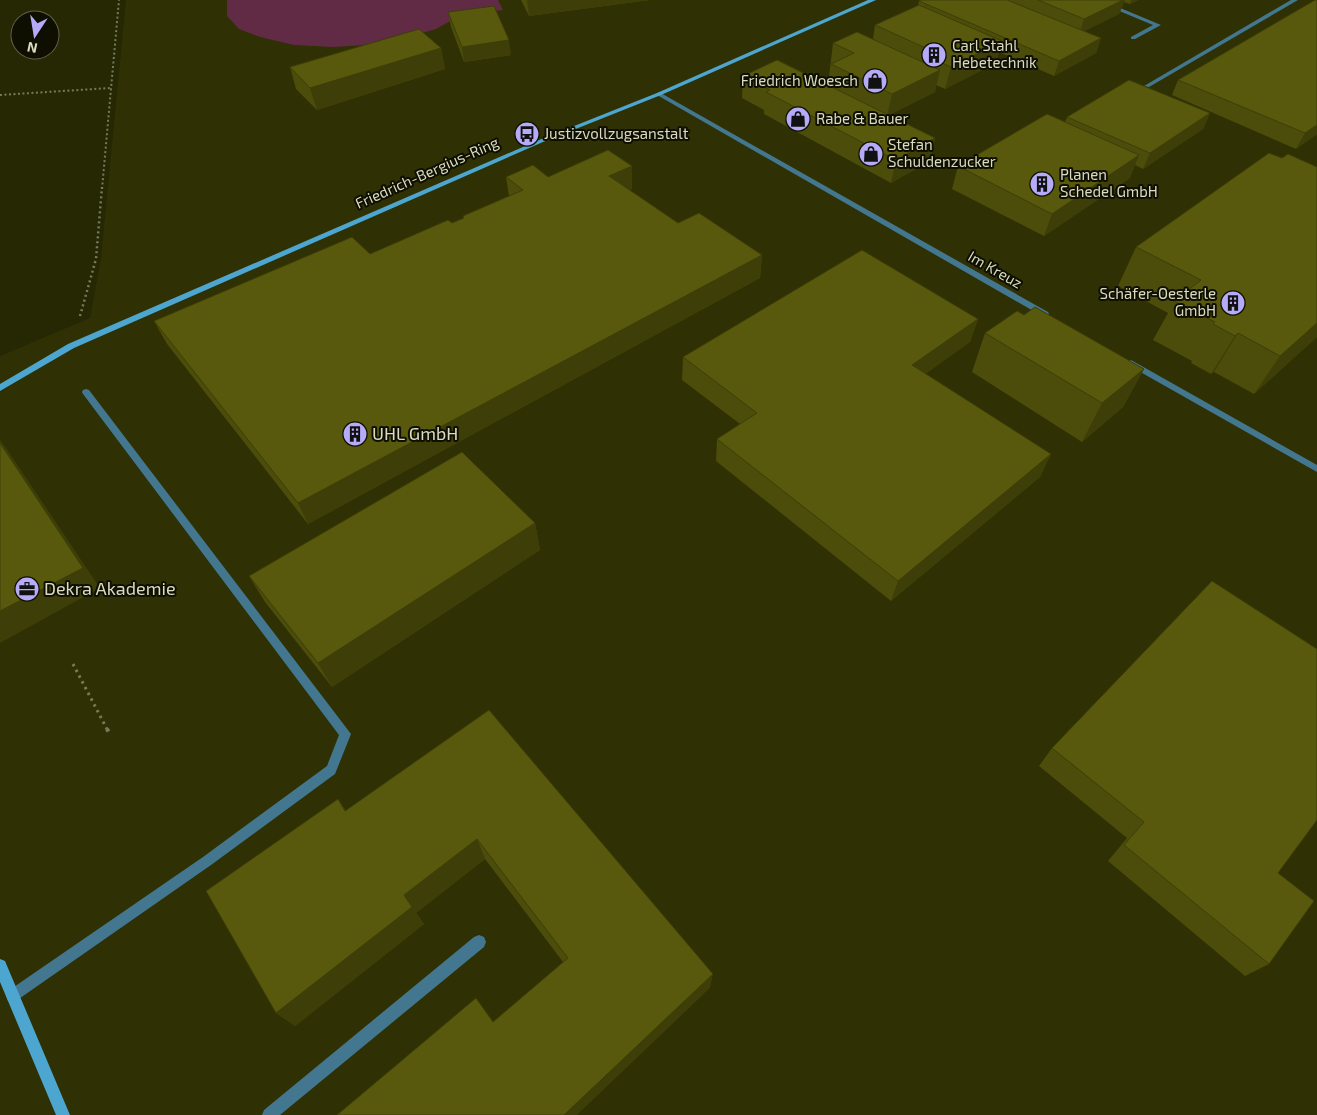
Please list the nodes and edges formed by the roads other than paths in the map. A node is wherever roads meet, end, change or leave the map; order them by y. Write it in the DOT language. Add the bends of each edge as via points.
graph roads {
  1 [pos="873,0"];
  2 [pos="1096,0"];
  3 [pos="1295,0"];
  4 [pos="1133,38"];
  5 [pos="1147,86"];
  6 [pos="659,94"];
  7 [pos="1049,316"];
  8 [pos="1126,361"];
  9 [pos="0,388"];
  10 [pos="86,392"];
  11 [pos="1317,469"];
  12 [pos="479,942"];
  13 [pos="0,966"];
  14 [pos="13,996"];
  15 [pos="62,1115"];
  16 [pos="269,1115"];
  1 -- 6 [label="street, Friedrich-Bergius-Ring"];
  2 -- 4 [label="street" via="1158,25"];
  3 -- 5 [label="street"];
  6 -- 7 [label="street, Im Kreuz"];
  6 -- 9 [label="street, Friedrich-Bergius-Ring" via="532,145 71,346"];
  8 -- 11 [label="street"];
  10 -- 14 [label="street" via="344,734 331,770"];
  12 -- 16 [label="street"];
  13 -- 14 [label="street"];
  14 -- 15 [label="street"];
}
